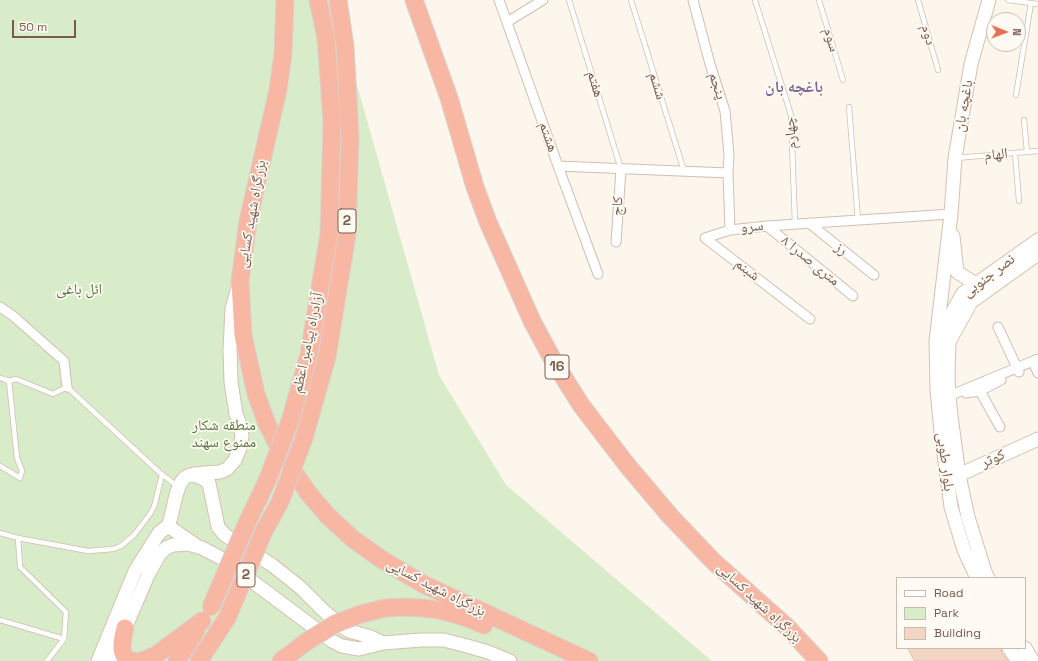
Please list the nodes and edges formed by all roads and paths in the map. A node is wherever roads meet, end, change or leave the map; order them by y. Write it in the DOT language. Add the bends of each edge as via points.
graph roads {
  1 [pos="285,0"];
  2 [pos="318,0"];
  3 [pos="338,0"];
  4 [pos="414,0"];
  5 [pos="499,0"];
  6 [pos="544,0"];
  7 [pos="568,0"];
  8 [pos="631,0"];
  9 [pos="693,0"];
  10 [pos="755,0"];
  11 [pos="819,0"];
  12 [pos="918,0"];
  13 [pos="989,0"];
  14 [pos="1008,0"];
  15 [pos="1031,3"];
  16 [pos="1038,4"];
  17 [pos="507,22"];
  18 [pos="938,70"];
  19 [pos="843,80"];
  20 [pos="1016,95"];
  21 [pos="849,107"];
  22 [pos="1024,120"];
  23 [pos="1038,151"];
  24 [pos="1027,152"];
  25 [pos="1014,153"];
  26 [pos="955,158"];
  27 [pos="558,166"];
  28 [pos="620,169"];
  29 [pos="684,172"];
  30 [pos="728,173"];
  31 [pos="1018,201"];
  32 [pos="951,214"];
  33 [pos="858,220"];
  34 [pos="809,223"];
  35 [pos="795,224"];
  36 [pos="767,226"];
  37 [pos="730,230"];
  38 [pos="1038,240"];
  39 [pos="616,242"];
  40 [pos="1038,254"];
  41 [pos="598,274"];
  42 [pos="874,275"];
  43 [pos="240,281"];
  44 [pos="976,284"];
  45 [pos="853,296"];
  46 [pos="0,307"];
  47 [pos="810,319"];
  48 [pos="998,327"];
  49 [pos="942,342"];
  50 [pos="1037,365"];
  51 [pos="1019,372"];
  52 [pos="0,378"];
  53 [pos="9,381"];
  54 [pos="67,387"];
  55 [pos="980,391"];
  56 [pos="949,396"];
  57 [pos="1000,427"];
  58 [pos="1038,439"];
  59 [pos="0,466"];
  60 [pos="162,475"];
  61 [pos="187,476"];
  62 [pos="953,476"];
  63 [pos="179,487"];
  64 [pos="168,526"];
  65 [pos="0,533"];
  66 [pos="18,538"];
  67 [pos="197,546"];
  68 [pos="977,577"];
  69 [pos="988,577"];
  70 [pos="0,620"];
  71 [pos="202,622"];
  72 [pos="125,628"];
  73 [pos="64,640"];
  74 [pos="383,644"];
  75 [pos="1011,649"];
  76 [pos="1026,649"];
  77 [pos="47,661"];
  78 [pos="98,661"];
  79 [pos="110,661"];
  80 [pos="134,661"];
  81 [pos="142,661"];
  82 [pos="177,661"];
  83 [pos="199,661"];
  84 [pos="281,661"];
  85 [pos="510,661"];
  86 [pos="566,661"];
  87 [pos="589,661"];
  88 [pos="819,661"];
  89 [pos="1018,661"];
  90 [pos="1033,661"];
  1 -- 43 [label="highway, بزرگراه شهید کسایی" via="283,54 278,90 248,221"];
  2 -- 71 [label="highway, آزادراه پیامبر اعظم / 2, bridge" via="326,38 332,122 329,234 309,354 290,420 267,481"];
  3 -- 83 [label="highway, آزادراه پیامبر اعظم / 2, bridge" via="345,46 350,137 347,235 326,357 304,438 280,502 264,531 228,618"];
  4 -- 88 [label="highway, بزرگراه شهید کسایی / 16" via="449,98 488,222 532,321 554,362 581,405 627,465 672,517 714,562 786,626"];
  5 -- 17 [label="street, هشتم"];
  6 -- 17 [label="street"];
  7 -- 28 [label="lane, هفتم"];
  8 -- 29 [label="lane, ششم"];
  9 -- 30 [label="street, پنجم" via="725,111"];
  10 -- 35 [label="lane, چهارم" via="791,115"];
  11 -- 19 [label="lane, سوم"];
  12 -- 18 [label="lane, دوم"];
  13 -- 26 [label="main road, باغچه بان" via="971,64"];
  14 -- 15 [label="lane"];
  15 -- 16 [label="lane"];
  15 -- 20 [label="lane"];
  17 -- 27 [label="street, هشتم"];
  21 -- 33 [label="lane"];
  22 -- 24 [label="lane"];
  23 -- 24 [label="lane, الهام"];
  24 -- 25 [label="lane, الهام"];
  25 -- 26 [label="lane, الهام"];
  25 -- 31 [label="lane"];
  26 -- 32 [label="main road, باغچه بان"];
  27 -- 28 [label="street"];
  27 -- 41 [label="street, هشتم"];
  28 -- 29 [label="street"];
  28 -- 39 [label="street, کاج"];
  29 -- 30 [label="street"];
  30 -- 37 [label="street, سرو"];
  32 -- 33 [label="street, سرو"];
  32 -- 44 [label="main road" via="957,272"];
  32 -- 49 [label="main road"];
  33 -- 34 [label="street, سرو"];
  34 -- 35 [label="street, سرو"];
  34 -- 42 [label="street, رز"];
  35 -- 36 [label="street, سرو"];
  36 -- 37 [label="street, سرو"];
  36 -- 45 [label="street, ۸ متری صدرا"];
  37 -- 47 [label="street, شبنم" via="705,238"];
  38 -- 44 [label="main road, نصر جنوبی"];
  40 -- 49 [label="main road, نصر جنوبی" via="970,302"];
  43 -- 61 [label="main road" via="232,309 230,349 231,382 242,436 240,448 235,460 227,469"];
  43 -- 87 [label="highway, بزرگراه شهید کسایی" via="242,335 256,394 281,451 309,494 328,516 353,539 423,584"];
  44 -- 49 [label="main road, نصر جنوبی" via="963,293"];
  46 -- 54 [label="street" via="64,361"];
  48 -- 51 [label="street"];
  49 -- 56 [label="main road, بلوار طوبی"];
  49 -- 62 [label="main road, بلوار طوبی" via="937,390"];
  50 -- 51 [label="street"];
  50 -- 56 [label="street"];
  51 -- 55 [label="street"];
  52 -- 53 [label="lane"];
  53 -- 54 [label="lane" via="16,379 53,394"];
  53 -- 59 [label="lane" via="17,458 22,471 20,478"];
  54 -- 60 [label="lane"];
  55 -- 56 [label="street"];
  55 -- 57 [label="street"];
  56 -- 62 [label="main road, بلوار طوبی"];
  58 -- 62 [label="main road, کوثر"];
  60 -- 63 [label="lane"];
  60 -- 66 [label="lane" via="150,514 134,535 121,546 88,551"];
  61 -- 63 [label="main road"];
  61 -- 74 [label="main road" via="202,477 209,483 218,527 225,535 272,565 343,627"];
  62 -- 68 [label="main road, بلوار طوبی" via="951,507 964,550"];
  62 -- 69 [label="main road, بلوار طوبی"];
  63 -- 64 [label="main road"];
  64 -- 67 [label="main road"];
  64 -- 78 [label="main road" via="159,533 135,571"];
  65 -- 66 [label="lane"];
  66 -- 73 [label="lane" via="20,567 66,612"];
  67 -- 72 [label="main road" via="173,545 159,555"];
  67 -- 74 [label="main road" via="221,558 332,641 359,649"];
  70 -- 73 [label="lane"];
  71 -- 81 [label="highway" via="156,655"];
  71 -- 82 [label="highway, آزادراه پیامبر اعظم / 2"];
  72 -- 79 [label="main road"];
  72 -- 80 [label="highway" via="123,654 128,660"];
  73 -- 77 [label="lane"];
  74 -- 85 [label="main road" via="444,640"];
  75 -- 89 [label="main road"];
  76 -- 90 [label="main road"];
  84 -- 86 [label="highway, bridge" via="335,624 385,608 406,607 434,609 466,617"];
}
